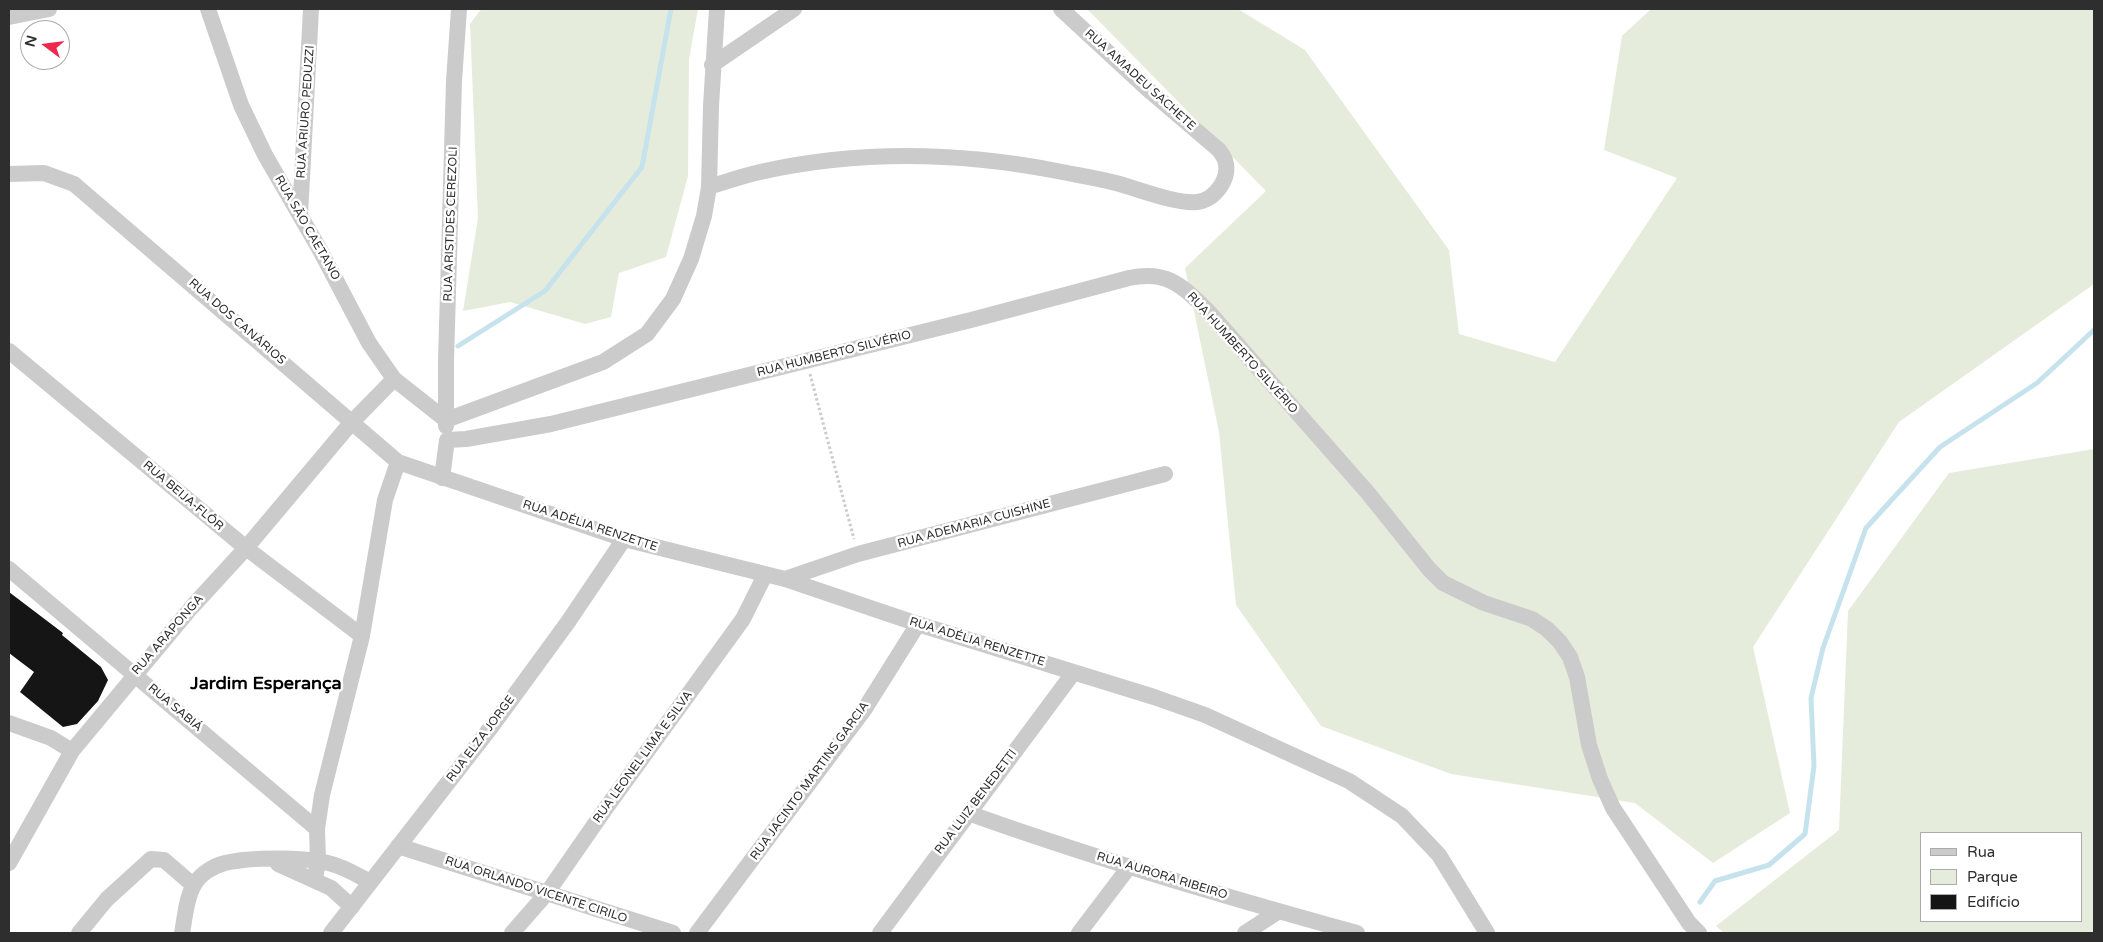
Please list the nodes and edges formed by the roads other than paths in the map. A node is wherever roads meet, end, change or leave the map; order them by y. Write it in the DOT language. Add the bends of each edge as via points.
graph roads {
  1 [pos="43,9"];
  2 [pos="208,9"];
  3 [pos="312,9"];
  4 [pos="459,9"];
  5 [pos="716,9"];
  6 [pos="794,9"];
  7 [pos="1061,9"];
  8 [pos="9,17"];
  9 [pos="712,65"];
  10 [pos="9,174"];
  11 [pos="709,187"];
  12 [pos="300,214"];
  13 [pos="9,351"];
  14 [pos="394,379"];
  15 [pos="446,420"];
  16 [pos="351,423"];
  17 [pos="447,440"];
  18 [pos="398,462"];
  19 [pos="1165,474"];
  20 [pos="442,478"];
  21 [pos="624,539"];
  22 [pos="246,548"];
  23 [pos="9,569"];
  24 [pos="765,575"];
  25 [pos="785,579"];
  26 [pos="918,624"];
  27 [pos="362,636"];
  28 [pos="1074,672"];
  29 [pos="135,674"];
  30 [pos="10,723"];
  31 [pos="72,751"];
  32 [pos="968,813"];
  33 [pos="317,829"];
  34 [pos="398,846"];
  35 [pos="267,859"];
  36 [pos="318,861"];
  37 [pos="9,863"];
  38 [pos="1129,868"];
  39 [pos="316,879"];
  40 [pos="370,882"];
  41 [pos="193,885"];
  42 [pos="547,893"];
  43 [pos="352,907"];
  44 [pos="1279,911"];
  45 [pos="79,933"];
  46 [pos="182,933"];
  47 [pos="331,933"];
  48 [pos="512,933"];
  49 [pos="673,933"];
  50 [pos="697,933"];
  51 [pos="880,933"];
  52 [pos="1079,933"];
  53 [pos="1245,933"];
  54 [pos="1357,933"];
  55 [pos="1487,933"];
  56 [pos="1699,933"];
  1 -- 8 [label="street"];
  2 -- 12 [label="street, RUA SÃO CAETANO" via="242,105 265,155"];
  3 -- 12 [label="street, RUA ARIURO PEDUZZI"];
  4 -- 15 [label="street, RUA ARISTIDES CEREZOLI" via="454,80"];
  5 -- 9 [label="street"];
  6 -- 9 [label="street"];
  7 -- 11 [label="street, RUA AMADEU SACHETE" via="1219,150 1225,160 1226,171 1222,184 1212,197 1199,202 1183,202 1114,183 1013,162 929,156 871,156 788,166"];
  9 -- 11 [label="street"];
  10 -- 16 [label="street, RUA DOS CANÁRIOS" via="44,173 74,184"];
  11 -- 15 [label="street" via="704,216 673,299 647,334 603,362"];
  12 -- 14 [label="street, RUA SÃO CAETANO" via="369,344"];
  13 -- 22 [label="street, RUA BEIJA-FLÔR"];
  14 -- 15 [label="street, RUA SÃO CAETANO"];
  14 -- 16 [label="street, RUA ARAPONGA"];
  15 -- 17 [label="street, RUA ARISTIDES CEREZOLI"];
  16 -- 18 [label="street, RUA DOS CANÁRIOS"];
  16 -- 22 [label="street, RUA ARAPONGA"];
  17 -- 20 [label="street"];
  17 -- 56 [label="street, RUA HUMBERTO SILVÉRIO" via="551,424 1142,275 1179,284 1208,311 1443,583 1484,603 1532,619 1560,642 1577,677 1589,745 1613,808 1689,923"];
  18 -- 20 [label="street, RUA ADÉLIA RENZETTE"];
  18 -- 27 [label="street" via="385,500"];
  19 -- 25 [label="street, RUA ADEMARIA CUISHINE" via="858,554"];
  20 -- 21 [label="street, RUA ADÉLIA RENZETTE"];
  21 -- 24 [label="street, RUA ADÉLIA RENZETTE"];
  21 -- 34 [label="street, RUA ELZA JORGE" via="568,622"];
  22 -- 27 [label="street, RUA BEIJA-FLÔR"];
  22 -- 29 [label="street, RUA ARAPONGA"];
  23 -- 29 [label="street, RUA SABIÁ"];
  24 -- 25 [label="street, RUA ADÉLIA RENZETTE"];
  24 -- 42 [label="street, RUA LEONEL LIMA E SILVA" via="743,619"];
  25 -- 26 [label="street, RUA ADÉLIA RENZETTE"];
  26 -- 28 [label="street, RUA ADÉLIA RENZETTE"];
  26 -- 50 [label="street, RUA JACINTO MARTINS GARCIA" via="864,710"];
  27 -- 33 [label="street" via="322,795"];
  28 -- 32 [label="street, RUA LUIZ BENEDETTI"];
  28 -- 55 [label="street, RUA ADÉLIA RENZETTE" via="1205,715 1349,781 1381,801 1402,816 1439,856"];
  29 -- 31 [label="street, RUA ARAPONGA"];
  29 -- 33 [label="street, RUA SABIÁ"];
  30 -- 31 [label="street" via="51,738"];
  31 -- 37 [label="street, RUA ARAPONGA"];
  32 -- 38 [label="street, RUA AURORA RIBEIRO"];
  32 -- 51 [label="street, RUA LUIZ BENEDETTI"];
  33 -- 36 [label="street"];
  34 -- 40 [label="street, RUA ELZA JORGE"];
  34 -- 42 [label="street, RUA ORLANDO VICENTE CIRILO"];
  35 -- 36 [label="street"];
  35 -- 39 [label="street"];
  35 -- 41 [label="street" via="225,863 201,875"];
  36 -- 39 [label="street"];
  36 -- 40 [label="street" via="341,867"];
  38 -- 44 [label="street, RUA AURORA RIBEIRO"];
  38 -- 52 [label="street"];
  39 -- 43 [label="street"];
  40 -- 43 [label="street, RUA ELZA JORGE"];
  41 -- 45 [label="street" via="164,860 151,859 107,899"];
  41 -- 46 [label="street"];
  42 -- 48 [label="street, RUA LEONEL LIMA E SILVA"];
  42 -- 49 [label="street, RUA ORLANDO VICENTE CIRILO"];
  43 -- 47 [label="street, RUA ELZA JORGE"];
  44 -- 53 [label="street"];
  44 -- 54 [label="street, RUA AURORA RIBEIRO"];
}
